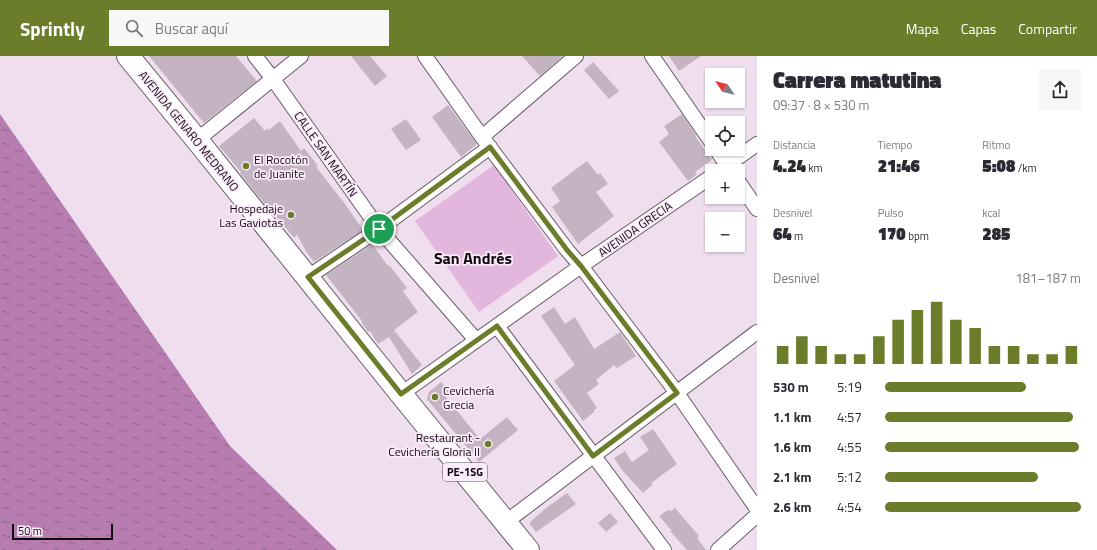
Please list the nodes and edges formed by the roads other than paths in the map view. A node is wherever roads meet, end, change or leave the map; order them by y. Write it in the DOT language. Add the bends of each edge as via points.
graph roads {
  1 [pos="128,56"];
  2 [pos="256,56"];
  3 [pos="301,56"];
  4 [pos="425,56"];
  5 [pos="576,56"];
  6 [pos="652,56"];
  7 [pos="273,78"];
  8 [pos="705,134"];
  9 [pos="197,140"];
  10 [pos="486,142"];
  11 [pos="757,144"];
  12 [pos="732,164"];
  13 [pos="705,181"];
  14 [pos="745,192"];
  15 [pos="757,209"];
  16 [pos="379,229"];
  17 [pos="581,266"];
  18 [pos="308,277"];
  19 [pos="497,326"];
  20 [pos="757,332"];
  21 [pos="476,340"];
  22 [pos="677,393"];
  23 [pos="401,394"];
  24 [pos="593,456"];
  25 [pos="757,509"];
  26 [pos="757,515"];
  27 [pos="506,522"];
  28 [pos="528,550"];
  29 [pos="664,550"];
  30 [pos="718,550"];
  1 -- 9 [label="main road, AVENIDA GENARO MEDRANO / PE-1SG"];
  2 -- 7 [label="street, CALLE SAN MARTÍN"];
  3 -- 7 [label="street"];
  4 -- 10 [label="street"];
  5 -- 10 [label="street"];
  6 -- 8 [label="street"];
  7 -- 9 [label="street"];
  7 -- 16 [label="street, CALLE SAN MARTÍN"];
  9 -- 18 [label="main road, AVENIDA GENARO MEDRANO / PE-1SG"];
  10 -- 16 [label="street"];
  10 -- 17 [label="street"];
  11 -- 12 [label="street"];
  13 -- 17 [label="street, AVENIDA GRECIA"];
  14 -- 15 [label="street"];
  16 -- 18 [label="street"];
  16 -- 21 [label="street, CALLE SAN MARTÍN"];
  17 -- 19 [label="street, AVENIDA GRECIA"];
  17 -- 22 [label="street"];
  18 -- 23 [label="main road, AVENIDA GENARO MEDRANO / PE-1SG"];
  19 -- 21 [label="street, AVENIDA GRECIA"];
  19 -- 24 [label="street"];
  20 -- 22 [label="street"];
  21 -- 23 [label="street, AVENIDA GRECIA"];
  22 -- 24 [label="street"];
  22 -- 25 [label="street"];
  23 -- 27 [label="main road, PE-1SG"];
  24 -- 27 [label="street"];
  24 -- 29 [label="street"];
  26 -- 30 [label="street"];
  27 -- 28 [label="main road, PE-1SG"];
}
